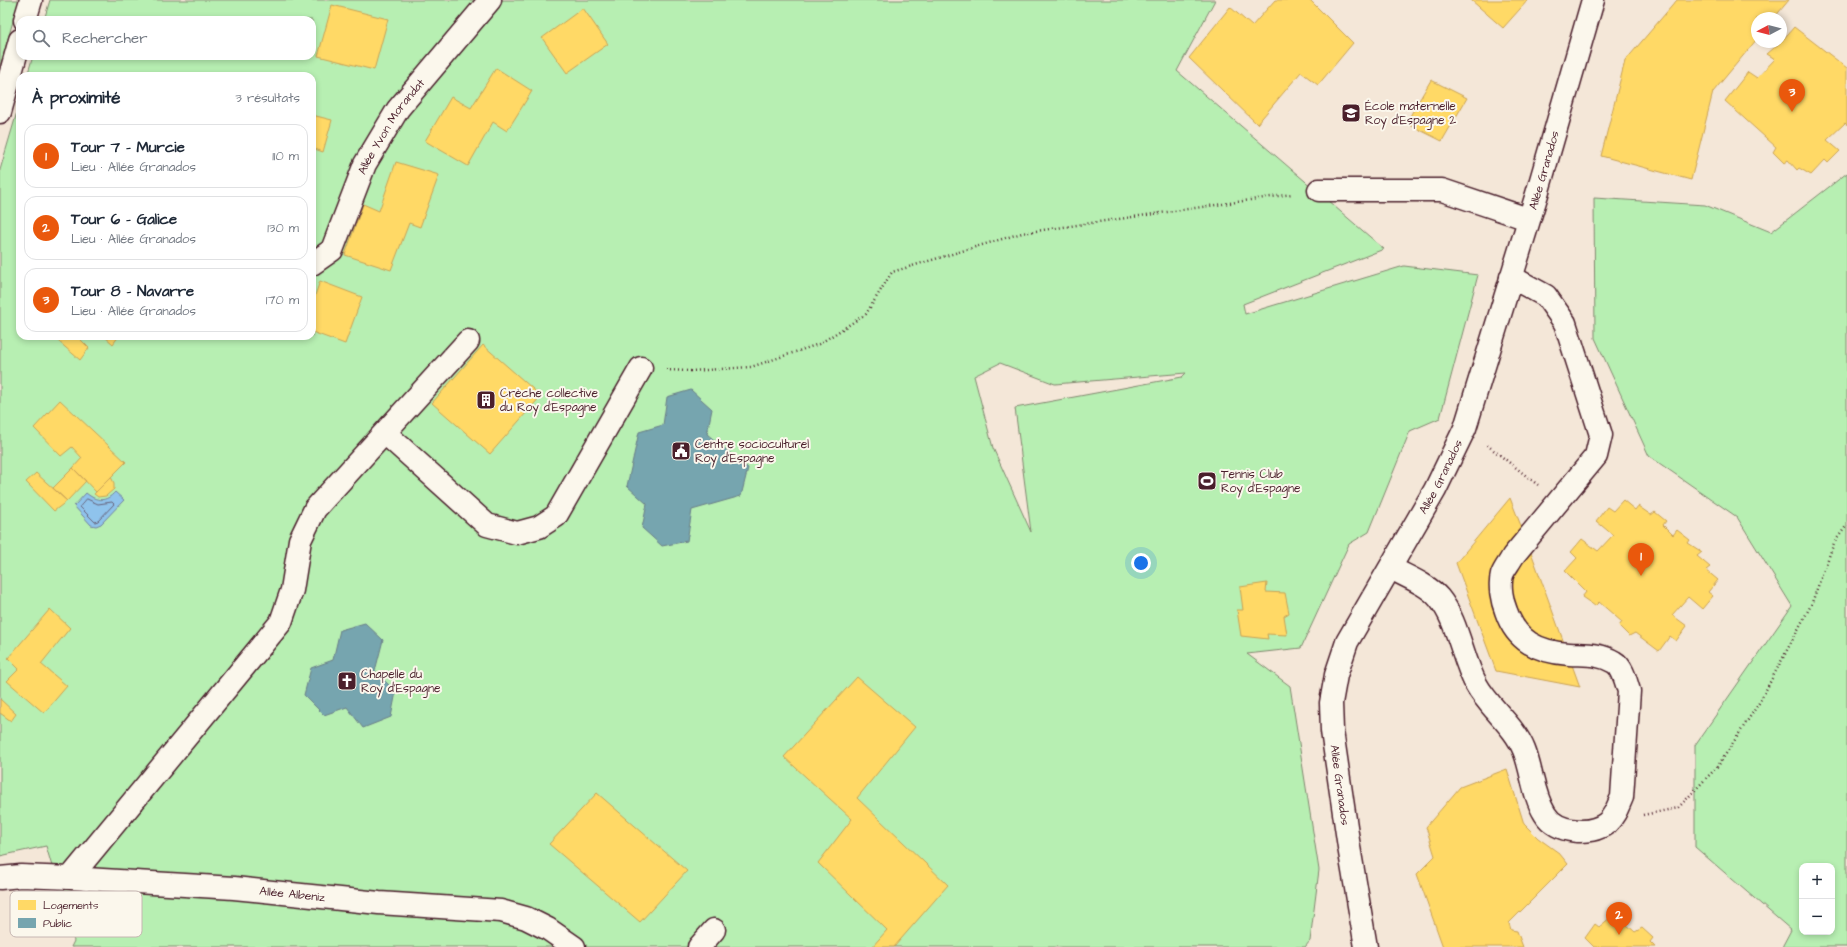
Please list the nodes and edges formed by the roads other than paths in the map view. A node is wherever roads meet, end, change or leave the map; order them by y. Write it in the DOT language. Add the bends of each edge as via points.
graph roads {
  1 [pos="31,0"];
  2 [pos="490,0"];
  3 [pos="1593,0"];
  4 [pos="27,16"];
  5 [pos="16,54"];
  6 [pos="0,112"];
  7 [pos="1318,190"];
  8 [pos="1528,219"];
  9 [pos="316,261"];
  10 [pos="1511,277"];
  11 [pos="468,341"];
  12 [pos="641,368"];
  13 [pos="385,433"];
  14 [pos="1391,568"];
  15 [pos="0,878"];
  16 [pos="70,878"];
  17 [pos="714,930"];
  18 [pos="574,947"];
  19 [pos="699,947"];
  20 [pos="1366,947"];
  1 -- 4 [label="street"];
  2 -- 9 [label="street, Allée Yvon Morandat" via="398,109 365,164 332,250"];
  3 -- 8 [label="street, Allée Granados"];
  5 -- 6 [label="street"];
  7 -- 8 [label="street" via="1442,190"];
  8 -- 10 [label="street, Allée Granados"];
  10 -- 14 [label="street, Allée Granados" via="1465,428 1436,490"];
  10 -- 14 [label="street" via="1546,296 1565,323 1601,435 1596,456 1513,556 1502,574 1502,601 1510,624 1524,641 1543,649 1568,654 1602,656 1615,663 1624,676 1629,691 1622,797 1616,813 1607,823 1583,831 1568,830 1554,824 1545,814 1524,750 1516,735 1477,686 1445,607 1425,586"];
  11 -- 13 [label="street"];
  12 -- 13 [label="street" via="556,516 539,527 517,533 487,525"];
  13 -- 16 [label="street" via="315,509 300,540 292,590 281,622"];
  14 -- 20 [label="street, Allée Granados" via="1347,642 1336,675 1331,703 1340,790"];
  15 -- 16 [label="street, Allée Albeniz"];
  16 -- 18 [label="street, Allée Albeniz" via="234,888 378,903 501,911 526,918"];
  17 -- 19 [label="street"];
}
